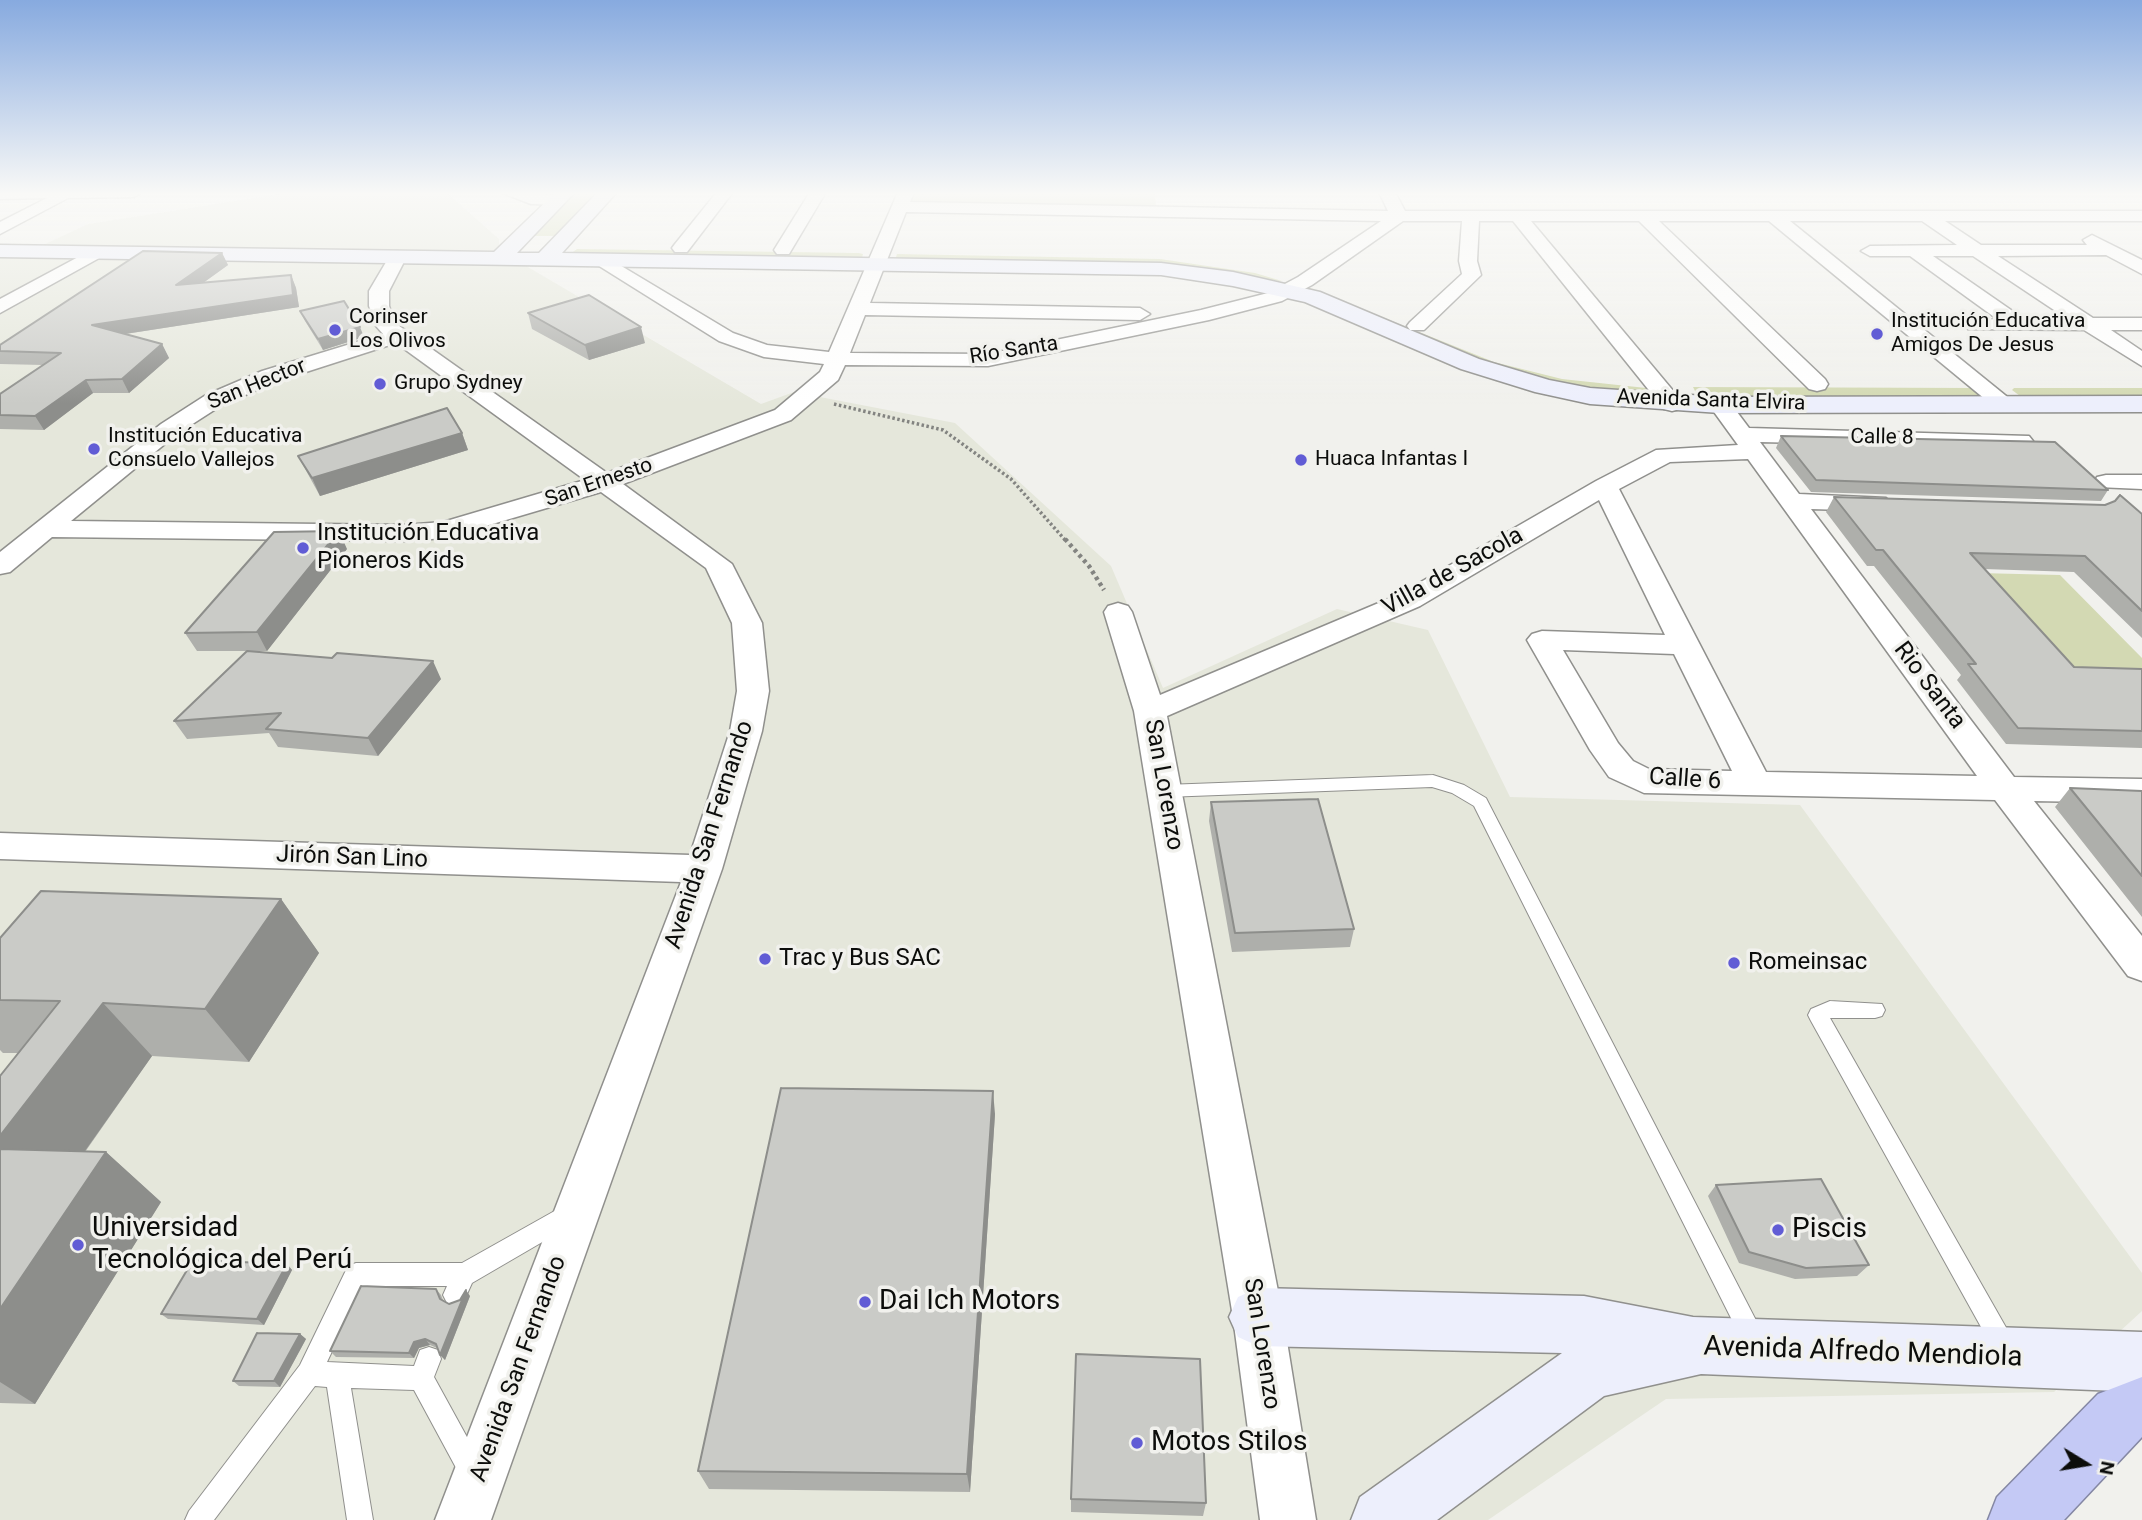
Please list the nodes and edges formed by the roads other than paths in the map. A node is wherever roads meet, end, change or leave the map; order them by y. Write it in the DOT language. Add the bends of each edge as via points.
graph roads {
  1 [pos="78,263"];
  2 [pos="394,263"];
  3 [pos="603,263"];
  4 [pos="877,263"];
  5 [pos="1206,263"];
  6 [pos="1331,263"];
  7 [pos="1469,263"];
  8 [pos="1557,263"];
  9 [pos="1692,263"];
  10 [pos="1831,263"];
  11 [pos="1931,263"];
  12 [pos="1997,263"];
  13 [pos="1297,286"];
  14 [pos="0,307"];
  15 [pos="858,309"];
  16 [pos="1202,316"];
  17 [pos="2018,324"];
  18 [pos="2088,324"];
  19 [pos="2142,324"];
  20 [pos="1975,325"];
  21 [pos="1417,326"];
  22 [pos="397,336"];
  23 [pos="838,359"];
  24 [pos="2142,360"];
  25 [pos="1980,383"];
  26 [pos="1817,384"];
  27 [pos="2142,385"];
  28 [pos="1657,386"];
  29 [pos="1672,404"];
  30 [pos="2005,404"];
  31 [pos="2142,404"];
  32 [pos="1720,405"];
  33 [pos="2021,441"];
  34 [pos="1750,444"];
  35 [pos="607,482"];
  36 [pos="2105,482"];
  37 [pos="2142,482"];
  38 [pos="1605,486"];
  39 [pos="1792,500"];
  40 [pos="1902,504"];
  41 [pos="46,529"];
  42 [pos="0,566"];
  43 [pos="1118,612"];
  44 [pos="1685,645"];
  45 [pos="1150,711"];
  46 [pos="1755,784"];
  47 [pos="2003,786"];
  48 [pos="1165,791"];
  49 [pos="2142,791"];
  50 [pos="0,846"];
  51 [pos="704,869"];
  52 [pos="2142,965"];
  53 [pos="1875,1010"];
  54 [pos="578,1208"];
  55 [pos="1258,1317"];
  56 [pos="1729,1346"];
  57 [pos="2011,1357"];
  58 [pos="2142,1362"];
  59 [pos="309,1374"];
  60 [pos="337,1375"];
  61 [pos="2142,1407"];
  62 [pos="478,1481"];
  63 [pos="198,1520"];
  64 [pos="360,1520"];
  65 [pos="463,1520"];
  66 [pos="1289,1520"];
  67 [pos="1383,1520"];
  68 [pos="2020,1520"];
  1 -- 14 [label="street"];
  2 -- 22 [label="street, Avenida San Fernando" via="379,291 379,306 386,326"];
  3 -- 23 [label="street, Río Santa" via="726,338 783,355"];
  4 -- 15 [label="street"];
  5 -- 13 [label="street, Avenida Santa Elvira" via="1256,270"];
  6 -- 13 [label="street, Río Santa"];
  7 -- 21 [label="street" via="1472,275"];
  8 -- 28 [label="street"];
  9 -- 26 [label="street"];
  10 -- 25 [label="street"];
  11 -- 17 [label="street"];
  12 -- 18 [label="street"];
  13 -- 16 [label="street, Río Santa"];
  13 -- 21 [label="street, Avenida Santa Elvira"];
  13 -- 29 [label="street, Avenida Santa Elvira" via="1502,376 1590,396"];
  15 -- 16 [label="street"];
  15 -- 23 [label="street"];
  16 -- 23 [label="street, Río Santa" via="988,359"];
  17 -- 18 [label="street"];
  17 -- 20 [label="street"];
  18 -- 19 [label="street"];
  18 -- 24 [label="street"];
  21 -- 28 [label="street, Avenida Santa Elvira" via="1536,371 1595,382"];
  22 -- 35 [label="street, Avenida San Fernando"];
  22 -- 41 [label="street, San Hector" via="270,376 214,400 169,429"];
  23 -- 35 [label="street, San Ernesto" via="830,375 783,415"];
  25 -- 26 [label="street, Avenida Santa Elvira"];
  25 -- 27 [label="street, Avenida Santa Elvira"];
  25 -- 30 [label="street"];
  26 -- 28 [label="street, Avenida Santa Elvira"];
  28 -- 29 [label="street"];
  29 -- 32 [label="street, Avenida Santa Elvira"];
  30 -- 31 [label="street, Avenida Santa Elvira"];
  30 -- 32 [label="street, Avenida Santa Elvira"];
  32 -- 34 [label="street, Rio Santa"];
  33 -- 34 [label="street, Calle 8"];
  34 -- 38 [label="street, Villa de Sacola" via="1665,455"];
  34 -- 39 [label="street, Rio Santa"];
  35 -- 41 [label="street, San Ernesto" via="445,530"];
  35 -- 51 [label="street, Avenida San Fernando" via="718,564 747,623 753,691 746,731"];
  36 -- 37 [label="street"];
  38 -- 44 [label="street"];
  38 -- 45 [label="street, Villa de Sacola" via="1410,600"];
  39 -- 40 [label="street"];
  39 -- 47 [label="street, Rio Santa"];
  41 -- 42 [label="street, San Hector"];
  43 -- 45 [label="street, San Lorenzo"];
  44 -- 46 [label="street"];
  44 -- 46 [label="street, Calle 6" via="1542,640 1621,769 1644,781"];
  45 -- 48 [label="street, San Lorenzo"];
  46 -- 47 [label="street, Calle 6"];
  47 -- 49 [label="street, Calle 6"];
  47 -- 52 [label="street, Rio Santa"];
  48 -- 55 [label="street, San Lorenzo"];
  48 -- 56 [label="lane" via="1433,780 1480,802"];
  50 -- 51 [label="street, Jirón San Lino"];
  51 -- 54 [label="street, Avenida San Fernando"];
  53 -- 57 [label="lane" via="1830,1009 1818,1015"];
  54 -- 59 [label="lane" via="460,1285 356,1274"];
  54 -- 62 [label="street, Avenida San Fernando"];
  55 -- 56 [label="street" via="1584,1325"];
  55 -- 66 [label="street, San Lorenzo"];
  56 -- 57 [label="street, Avenida Alfredo Mendiola"];
  56 -- 67 [label="street, Avenida Alfredo Mendiola" via="1591,1369"];
  57 -- 58 [label="street, Avenida Alfredo Mendiola"];
  59 -- 60 [label="lane"];
  59 -- 63 [label="lane"];
  60 -- 62 [label="lane" via="425,1368"];
  60 -- 64 [label="lane"];
  61 -- 68 [label="highway" via="2119,1416"];
  62 -- 65 [label="street, Avenida San Fernando"];
}
